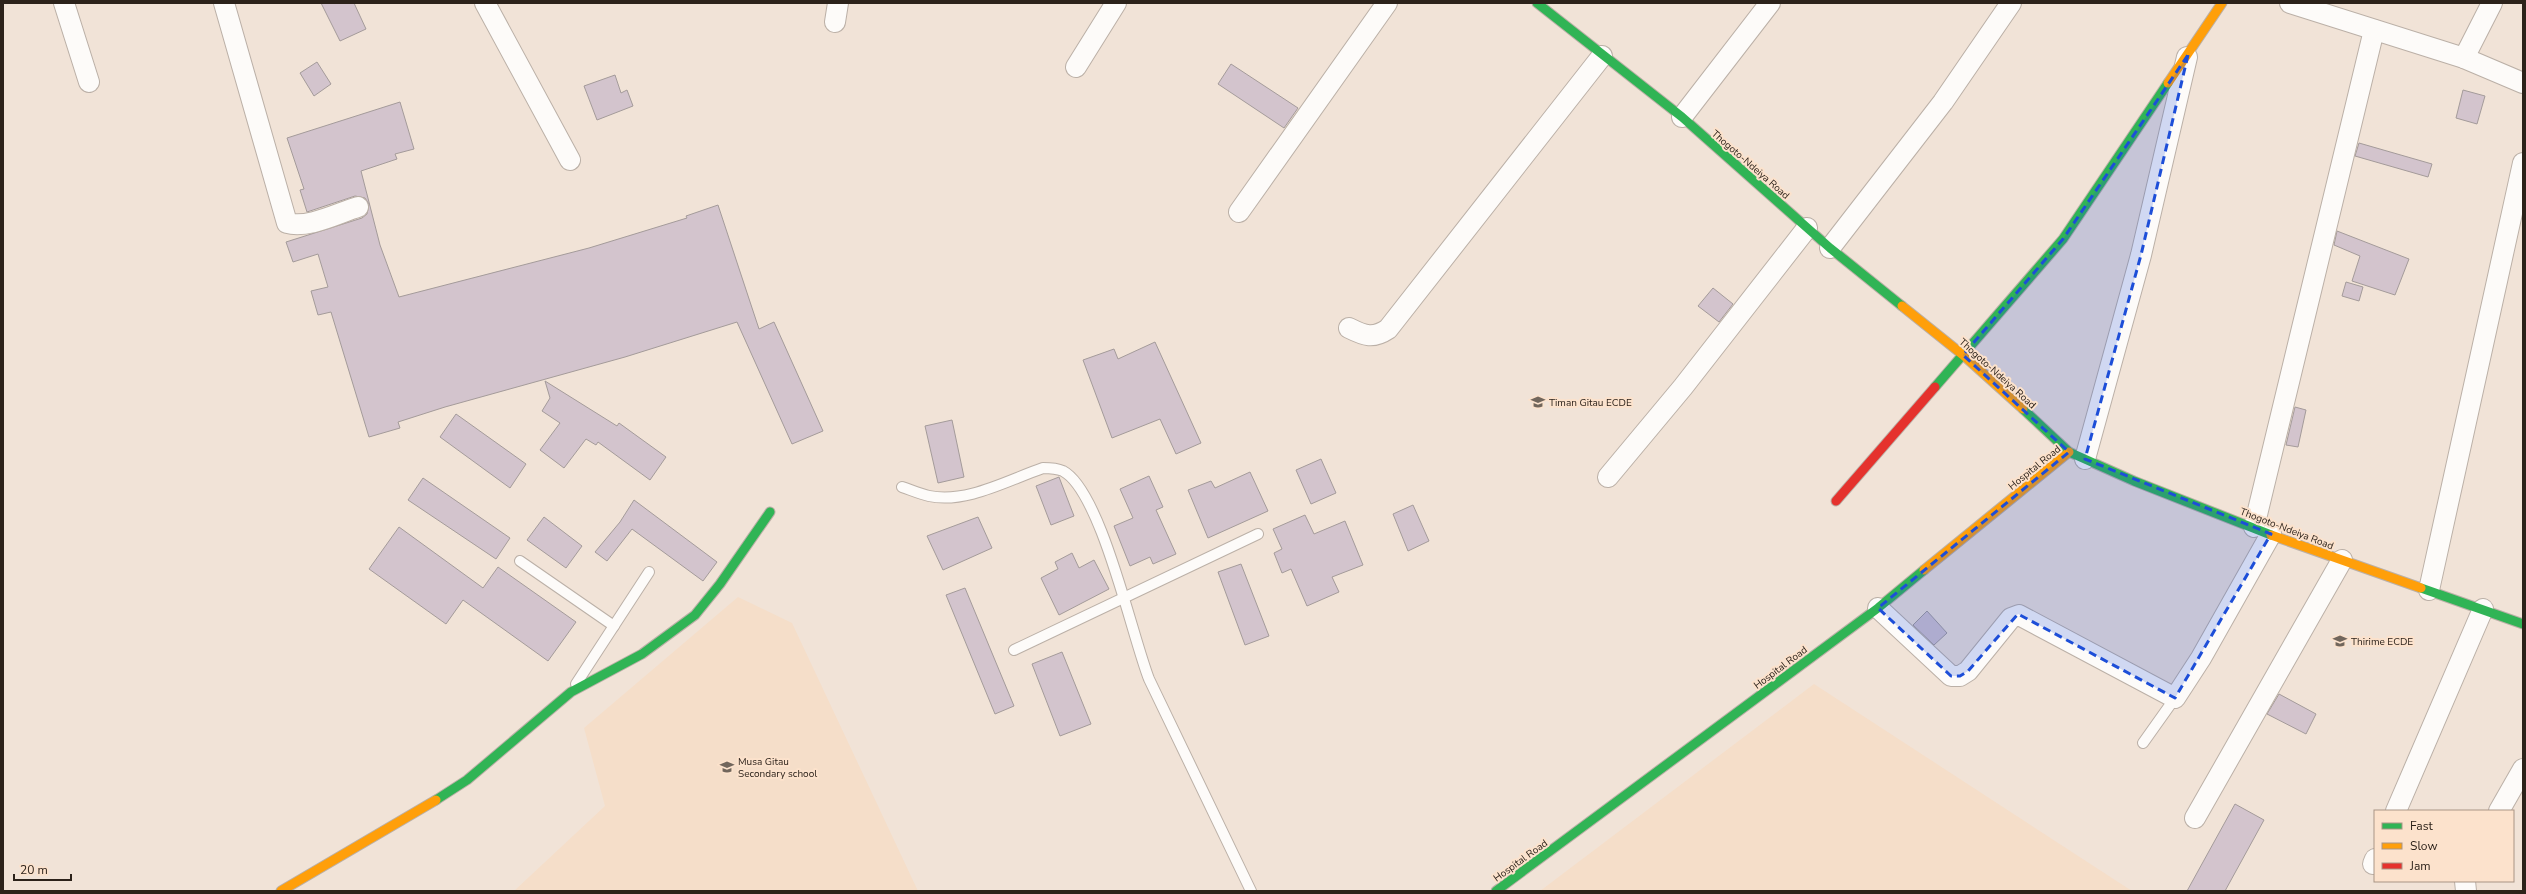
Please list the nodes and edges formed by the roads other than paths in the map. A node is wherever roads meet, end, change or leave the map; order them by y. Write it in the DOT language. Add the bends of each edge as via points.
graph roads {
  1 [pos="64,3"];
  2 [pos="224,3"];
  3 [pos="485,3"];
  4 [pos="1116,3"];
  5 [pos="1387,3"];
  6 [pos="1537,3"];
  7 [pos="1770,3"];
  8 [pos="2011,3"];
  9 [pos="2222,3"];
  10 [pos="2290,3"];
  11 [pos="2492,3"];
  12 [pos="2374,30"];
  13 [pos="2188,55"];
  14 [pos="1602,56"];
  15 [pos="2464,58"];
  16 [pos="1076,66"];
  17 [pos="89,82"];
  18 [pos="2523,83"];
  19 [pos="1682,117"];
  20 [pos="570,160"];
  21 [pos="2523,163"];
  22 [pos="358,207"];
  23 [pos="1239,212"];
  24 [pos="1807,228"];
  25 [pos="1830,248"];
  26 [pos="1349,328"];
  27 [pos="1963,355"];
  28 [pos="2077,456"];
  29 [pos="1608,477"];
  30 [pos="902,487"];
  31 [pos="1836,501"];
  32 [pos="770,512"];
  33 [pos="2262,531"];
  34 [pos="1258,534"];
  35 [pos="2342,560"];
  36 [pos="520,561"];
  37 [pos="649,572"];
  38 [pos="2429,590"];
  39 [pos="1124,598"];
  40 [pos="1878,608"];
  41 [pos="2484,609"];
  42 [pos="2523,624"];
  43 [pos="614,626"];
  44 [pos="1014,650"];
  45 [pos="571,692"];
  46 [pos="2175,698"];
  47 [pos="2144,742"];
  48 [pos="2523,769"];
  49 [pos="2396,810"];
  50 [pos="2500,810"];
  51 [pos="2195,818"];
  52 [pos="281,891"];
  53 [pos="1251,891"];
  54 [pos="1496,891"];
  1 -- 17 [label="street"];
  2 -- 22 [label="street" via="287,223 307,223"];
  3 -- 20 [label="street"];
  4 -- 16 [label="street"];
  5 -- 23 [label="street"];
  6 -- 14 [label="street, Thogoto-Ndeiya Road"];
  7 -- 19 [label="street"];
  8 -- 25 [label="street" via="1943,102"];
  9 -- 13 [label="street"];
  10 -- 12 [label="street"];
  11 -- 15 [label="street"];
  12 -- 15 [label="street"];
  12 -- 33 [label="street"];
  13 -- 27 [label="street" via="2063,239"];
  13 -- 28 [label="street" via="2141,255"];
  14 -- 19 [label="street, Thogoto-Ndeiya Road"];
  14 -- 26 [label="street" via="1388,328 1381,334 1369,336"];
  15 -- 18 [label="street"];
  19 -- 24 [label="street, Thogoto-Ndeiya Road"];
  21 -- 38 [label="street"];
  24 -- 25 [label="street, Thogoto-Ndeiya Road"];
  24 -- 29 [label="street" via="1683,387"];
  25 -- 27 [label="street, Thogoto-Ndeiya Road"];
  27 -- 28 [label="street, Thogoto-Ndeiya Road"];
  27 -- 31 [label="street"];
  28 -- 33 [label="street, Thogoto-Ndeiya Road"];
  28 -- 40 [label="street, Hospital Road"];
  30 -- 39 [label="lane" via="929,496 948,497 975,492 1043,468 1065,472 1077,485 1097,520"];
  32 -- 45 [label="street" via="696,614 642,654"];
  33 -- 35 [label="street, Thogoto-Ndeiya Road"];
  33 -- 46 [label="street" via="2201,658"];
  34 -- 39 [label="lane"];
  35 -- 38 [label="street, Thogoto-Ndeiya Road"];
  35 -- 51 [label="street"];
  36 -- 43 [label="lane"];
  37 -- 43 [label="lane"];
  38 -- 41 [label="street, Thogoto-Ndeiya Road"];
  39 -- 44 [label="lane"];
  39 -- 53 [label="lane" via="1138,651 1149,679"];
  40 -- 46 [label="street" via="1951,676 1960,676 1968,671 2011,618 2020,614"];
  40 -- 54 [label="street, Hospital Road"];
  41 -- 42 [label="street, Thogoto-Ndeiya Road"];
  41 -- 49 [label="street"];
  43 -- 45 [label="lane"];
  45 -- 52 [label="street" via="467,780 384,832"];
  46 -- 47 [label="lane"];
  48 -- 50 [label="street"];
}
